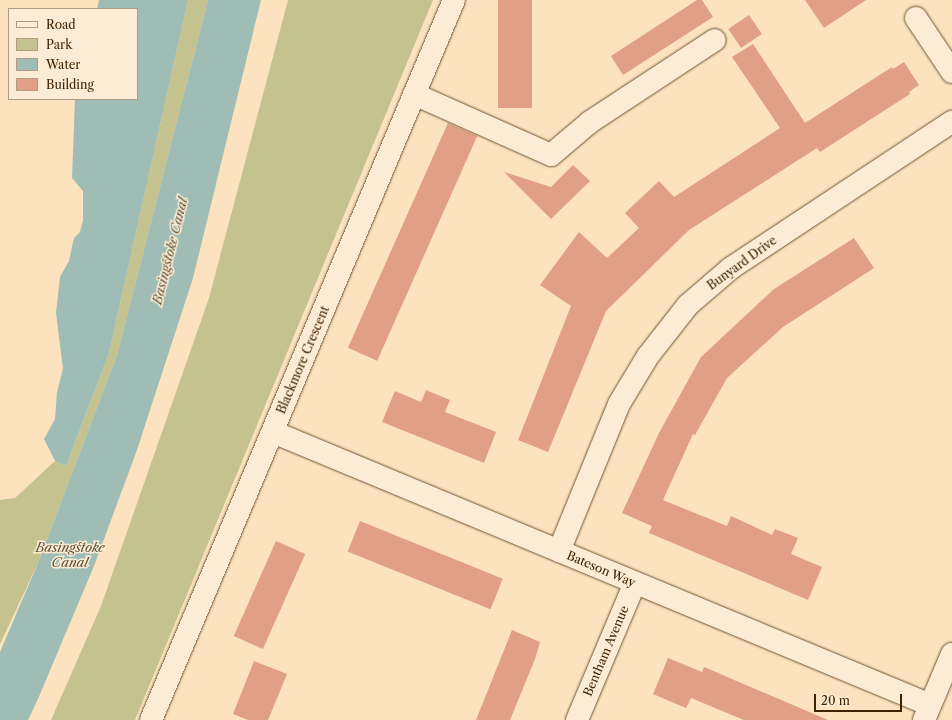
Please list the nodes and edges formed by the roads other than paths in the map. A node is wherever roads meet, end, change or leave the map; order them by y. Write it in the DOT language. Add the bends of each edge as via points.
graph roads {
  1 [pos="454,0"];
  2 [pos="916,18"];
  3 [pos="715,40"];
  4 [pos="952,72"];
  5 [pos="414,94"];
  6 [pos="952,122"];
  7 [pos="273,432"];
  8 [pos="559,551"];
  9 [pos="635,583"];
  10 [pos="952,654"];
  11 [pos="927,712"];
  12 [pos="151,720"];
  13 [pos="577,720"];
  1 -- 5 [label="street, Blackmore Crescent"];
  2 -- 4 [label="street"];
  3 -- 5 [label="street" via="590,122 550,155"];
  5 -- 7 [label="street, Blackmore Crescent"];
  6 -- 8 [label="street, Bunyard Drive" via="731,268 688,305 648,356 619,404"];
  7 -- 8 [label="street, Bateson Way"];
  7 -- 12 [label="street, Blackmore Crescent"];
  8 -- 9 [label="street, Bateson Way"];
  9 -- 11 [label="street, Bateson Way"];
  9 -- 13 [label="street, Bentham Avenue"];
  10 -- 11 [label="street"];
}
